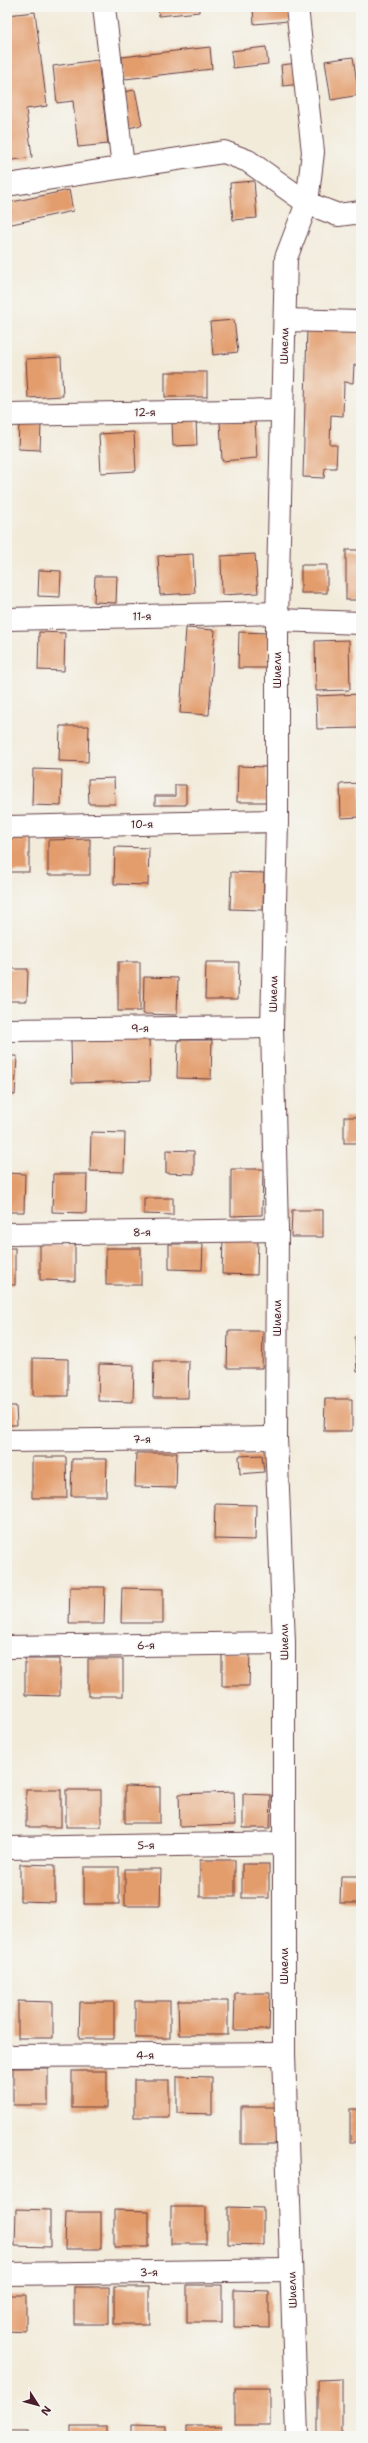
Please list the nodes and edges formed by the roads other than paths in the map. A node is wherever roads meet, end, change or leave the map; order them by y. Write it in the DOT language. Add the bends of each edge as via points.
graph roads {
  1 [pos="104,7"];
  2 [pos="297,7"];
  3 [pos="122,167"];
  4 [pos="7,185"];
  5 [pos="307,204"];
  6 [pos="361,212"];
  7 [pos="285,320"];
  8 [pos="361,322"];
  9 [pos="282,410"];
  10 [pos="7,415"];
  11 [pos="278,617"];
  12 [pos="7,619"];
  13 [pos="361,623"];
  14 [pos="277,821"];
  15 [pos="7,827"];
  16 [pos="272,1027"];
  17 [pos="7,1030"];
  18 [pos="277,1230"];
  19 [pos="7,1234"];
  20 [pos="276,1438"];
  21 [pos="7,1441"];
  22 [pos="284,1644"];
  23 [pos="7,1647"];
  24 [pos="284,1843"];
  25 [pos="7,1848"];
  26 [pos="284,2054"];
  27 [pos="7,2056"];
  28 [pos="291,2270"];
  29 [pos="7,2274"];
  30 [pos="297,2436"];
  1 -- 3 [label="street"];
  2 -- 5 [label="street, Шиели" via="313,152"];
  3 -- 4 [label="street"];
  3 -- 5 [label="street" via="224,152 248,161"];
  5 -- 6 [label="street" via="338,215"];
  5 -- 7 [label="street, Шиели" via="286,258"];
  7 -- 8 [label="street"];
  7 -- 9 [label="street, Шиели"];
  9 -- 10 [label="street, 12-я"];
  9 -- 11 [label="street, Шиели"];
  11 -- 12 [label="street, 11-я"];
  11 -- 13 [label="street, 11-я"];
  11 -- 14 [label="street, Шиели"];
  14 -- 15 [label="street, 10-я"];
  14 -- 16 [label="street, Шиели"];
  16 -- 17 [label="street, 9-я"];
  16 -- 18 [label="street, Шиели"];
  18 -- 19 [label="street, 8-я"];
  18 -- 20 [label="street, Шиели"];
  20 -- 21 [label="street, 7-я"];
  20 -- 22 [label="street, Шиели"];
  22 -- 23 [label="street, 6-я"];
  22 -- 24 [label="street, Шиели"];
  24 -- 25 [label="street, 5-я"];
  24 -- 26 [label="street, Шиели"];
  26 -- 27 [label="street, 4-я"];
  26 -- 28 [label="street, Шиели"];
  28 -- 29 [label="street, 3-я"];
  28 -- 30 [label="street, Шиели"];
}
